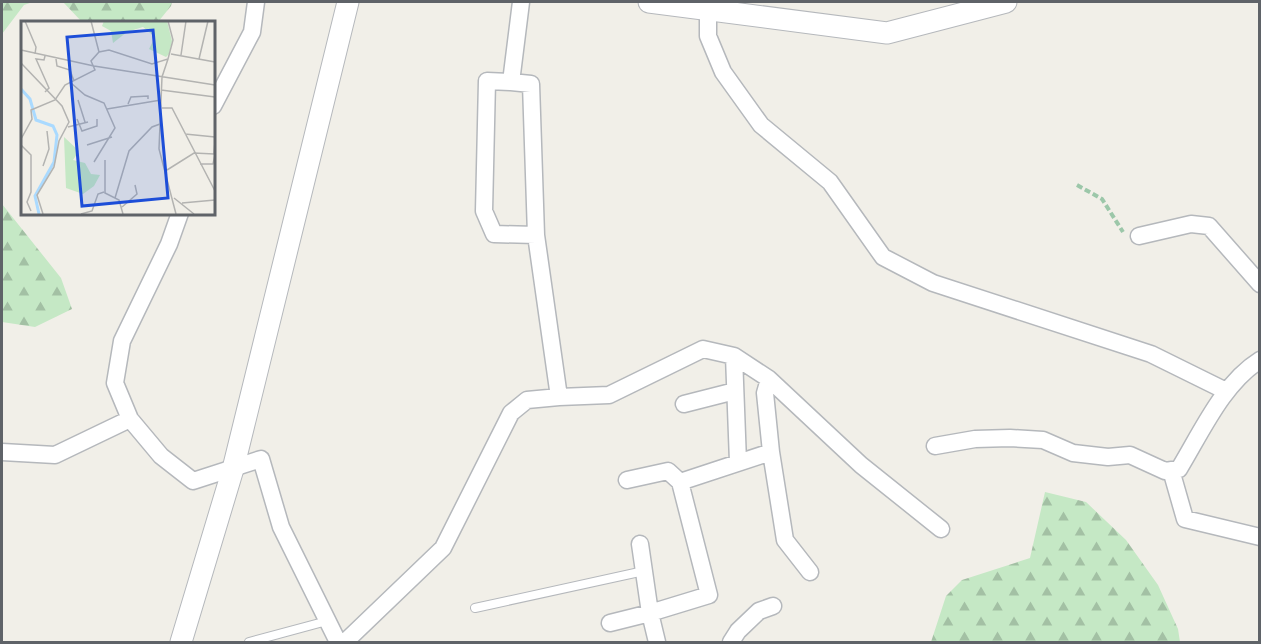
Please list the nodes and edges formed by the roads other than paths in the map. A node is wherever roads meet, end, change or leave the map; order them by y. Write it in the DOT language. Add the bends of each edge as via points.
graph roads {
  1 [pos="256,2"];
  2 [pos="348,2"];
  3 [pos="521,2"];
  4 [pos="649,2"];
  5 [pos="1006,2"];
  6 [pos="708,9"];
  7 [pos="511,82"];
  8 [pos="214,104"];
  9 [pos="180,214"];
  10 [pos="536,235"];
  11 [pos="1139,236"];
  12 [pos="1260,284"];
  13 [pos="734,357"];
  14 [pos="1260,360"];
  15 [pos="769,379"];
  16 [pos="735,391"];
  17 [pos="1226,391"];
  18 [pos="559,397"];
  19 [pos="684,404"];
  20 [pos="130,419"];
  21 [pos="934,446"];
  22 [pos="2,452"];
  23 [pos="771,452"];
  24 [pos="738,462"];
  25 [pos="233,469"];
  26 [pos="1171,470"];
  27 [pos="627,480"];
  28 [pos="680,482"];
  29 [pos="941,529"];
  30 [pos="1260,537"];
  31 [pos="640,544"];
  32 [pos="644,572"];
  33 [pos="810,572"];
  34 [pos="773,606"];
  35 [pos="475,608"];
  36 [pos="650,613"];
  37 [pos="327,621"];
  38 [pos="610,623"];
  39 [pos="181,642"];
  40 [pos="249,642"];
  41 [pos="338,642"];
  42 [pos="345,642"];
  43 [pos="657,642"];
  44 [pos="731,642"];
  1 -- 8 [label="street" via="252,32"];
  2 -- 25 [label="street"];
  3 -- 7 [label="street"];
  4 -- 6 [label="street"];
  5 -- 6 [label="street" via="887,33"];
  6 -- 17 [label="street" via="708,36 723,72 761,125 831,182 883,257 933,284 1151,354"];
  7 -- 10 [label="street" via="531,84"];
  7 -- 10 [label="street" via="487,81 484,211 494,234"];
  9 -- 20 [label="street" via="122,341 115,383"];
  10 -- 18 [label="street"];
  11 -- 12 [label="street" via="1191,224 1209,226"];
  13 -- 15 [label="street"];
  13 -- 16 [label="street"];
  13 -- 18 [label="street" via="703,349 609,395"];
  14 -- 17 [label="street"];
  15 -- 23 [label="street" via="765,393"];
  15 -- 29 [label="street" via="861,465"];
  16 -- 19 [label="street"];
  16 -- 24 [label="street"];
  17 -- 26 [label="street" via="1179,469"];
  18 -- 42 [label="street" via="527,400 511,413 443,548"];
  20 -- 22 [label="street" via="55,455"];
  20 -- 25 [label="street" via="161,456 193,481"];
  21 -- 26 [label="street" via="975,439 1044,440 1073,453 1130,455 1165,471"];
  23 -- 24 [label="street"];
  23 -- 33 [label="street" via="785,540"];
  24 -- 28 [label="street"];
  25 -- 37 [label="street" via="261,459 281,527"];
  25 -- 39 [label="street"];
  26 -- 30 [label="street" via="1185,519"];
  27 -- 28 [label="street" via="668,471"];
  28 -- 36 [label="street" via="710,595"];
  31 -- 32 [label="street"];
  32 -- 35 [label="lane"];
  32 -- 36 [label="street"];
  34 -- 44 [label="street" via="759,611"];
  36 -- 38 [label="street"];
  36 -- 43 [label="street"];
  37 -- 40 [label="lane"];
  37 -- 41 [label="street"];
}
